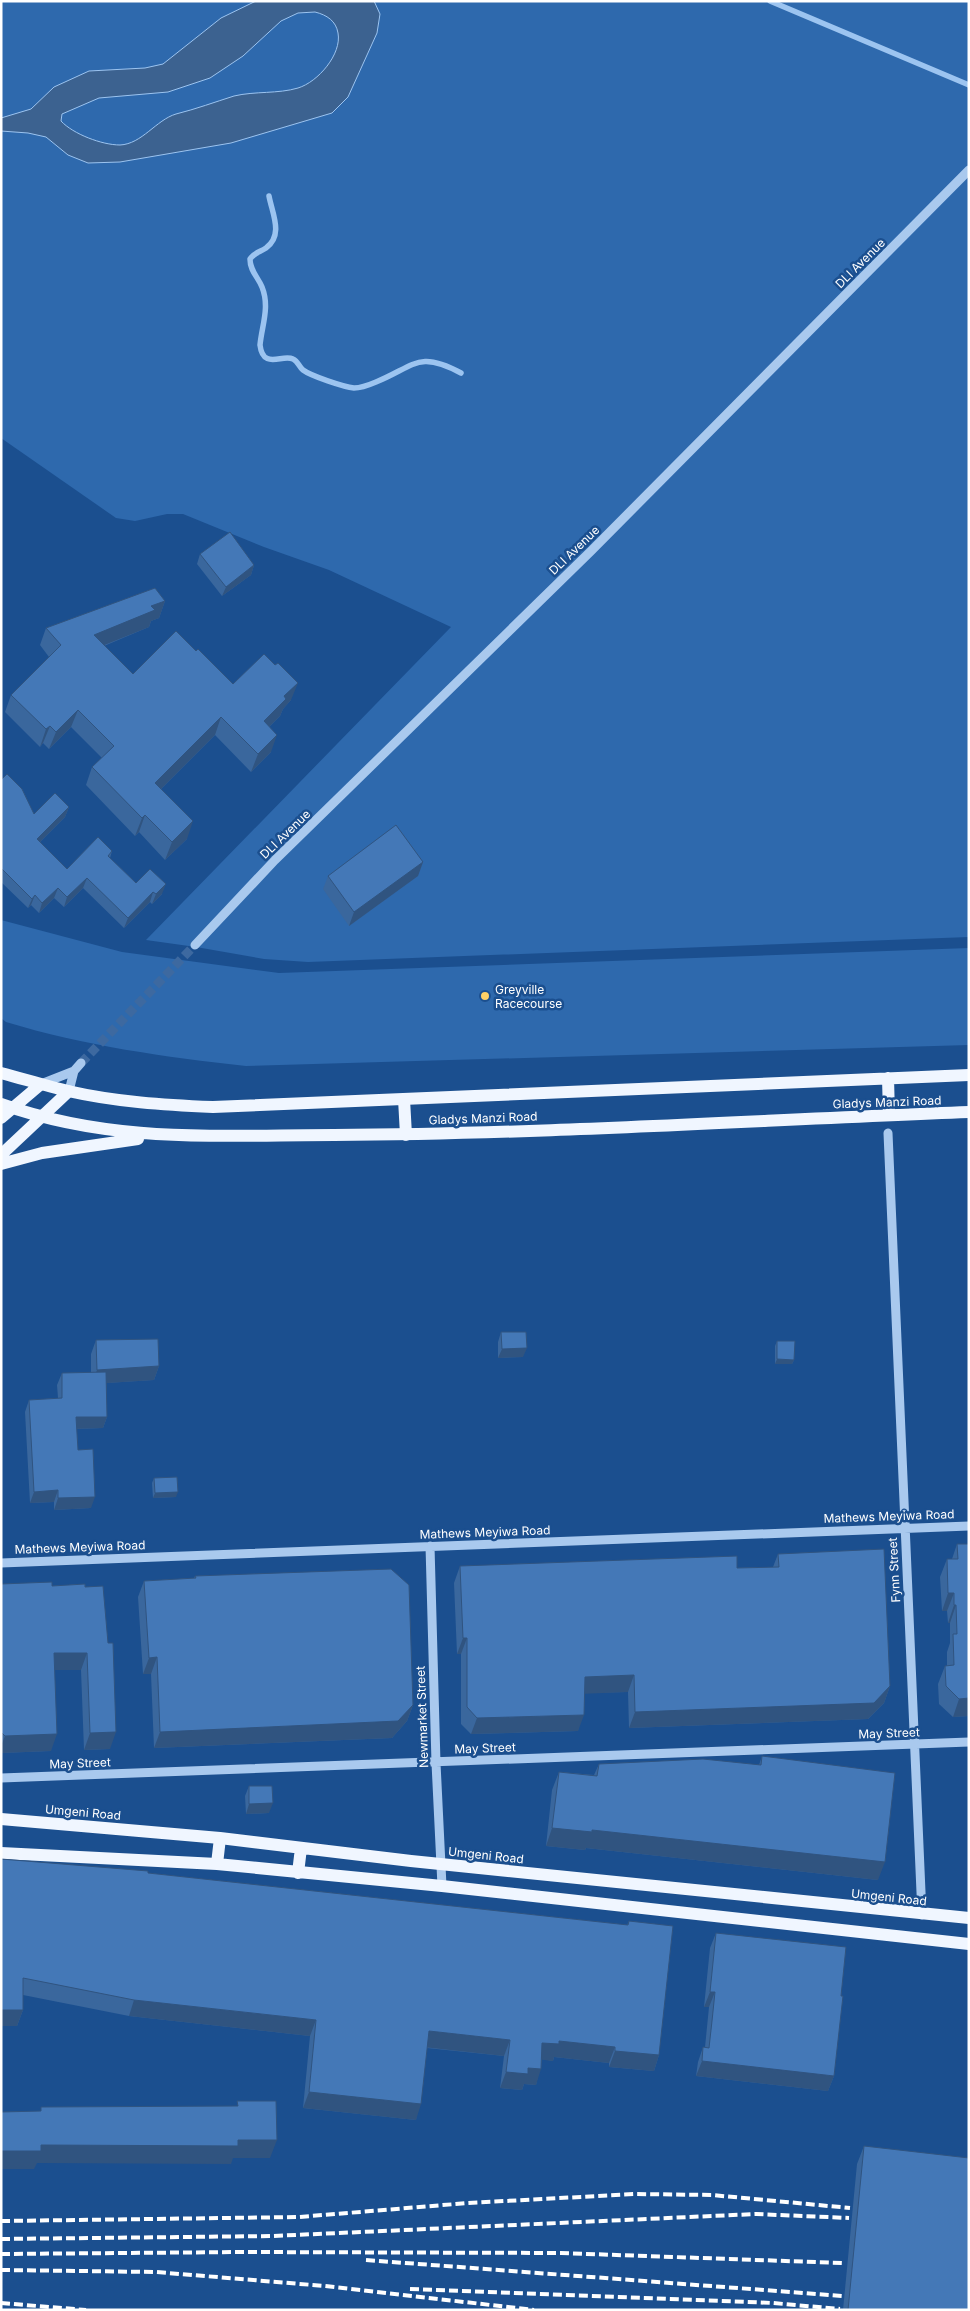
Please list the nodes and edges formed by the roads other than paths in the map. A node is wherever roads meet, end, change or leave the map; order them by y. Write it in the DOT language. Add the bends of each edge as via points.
graph roads {
  1 [pos="969,170"];
  2 [pos="195,945"];
  3 [pos="81,1063"];
  4 [pos="74,1072"];
  5 [pos="1,1073"];
  6 [pos="969,1075"];
  7 [pos="888,1078"];
  8 [pos="41,1084"];
  9 [pos="69,1091"];
  10 [pos="404,1099"];
  11 [pos="7,1106"];
  12 [pos="969,1112"];
  13 [pos="42,1116"];
  14 [pos="889,1116"];
  15 [pos="1,1118"];
  16 [pos="888,1133"];
  17 [pos="406,1135"];
  18 [pos="158,1136"];
  19 [pos="1,1155"];
  20 [pos="1,1164"];
  21 [pos="969,1526"];
  22 [pos="904,1528"];
  23 [pos="430,1546"];
  24 [pos="1,1563"];
  25 [pos="969,1742"];
  26 [pos="915,1744"];
  27 [pos="436,1763"];
  28 [pos="1,1778"];
  29 [pos="1,1819"];
  30 [pos="220,1838"];
  31 [pos="301,1848"];
  32 [pos="1,1853"];
  33 [pos="357,1855"];
  34 [pos="217,1864"];
  35 [pos="441,1864"];
  36 [pos="298,1873"];
  37 [pos="355,1878"];
  38 [pos="442,1886"];
  39 [pos="922,1915"];
  40 [pos="969,1918"];
  41 [pos="969,1944"];
  1 -- 2 [label="street, DLI Avenue" via="591,552 275,860"];
  3 -- 4 [label="street"];
  4 -- 8 [label="street"];
  4 -- 9 [label="street"];
  5 -- 8 [label="main road, Gladys Manzi Road"];
  6 -- 7 [label="main road, Gladys Manzi Road"];
  7 -- 10 [label="main road, Gladys Manzi Road"];
  7 -- 14 [label="main road"];
  8 -- 9 [label="main road, Gladys Manzi Road"];
  8 -- 11 [label="main road"];
  9 -- 10 [label="main road, Gladys Manzi Road" via="159,1104 213,1107"];
  9 -- 13 [label="main road"];
  10 -- 17 [label="main road"];
  11 -- 13 [label="main road, Gladys Manzi Road"];
  11 -- 15 [label="main road"];
  12 -- 14 [label="main road, Gladys Manzi Road"];
  13 -- 18 [label="main road, Gladys Manzi Road" via="112,1131"];
  13 -- 19 [label="main road"];
  14 -- 17 [label="main road, Gladys Manzi Road"];
  16 -- 22 [label="street, Fynn Street"];
  17 -- 18 [label="main road, Gladys Manzi Road"];
  18 -- 20 [label="main road" via="42,1153"];
  21 -- 22 [label="street, Mathews Meyiwa Road"];
  22 -- 23 [label="street, Mathews Meyiwa Road"];
  22 -- 26 [label="street, Fynn Street"];
  23 -- 24 [label="street, Mathews Meyiwa Road"];
  23 -- 27 [label="street, Newmarket Street"];
  25 -- 26 [label="street, May Street"];
  26 -- 27 [label="street, May Street"];
  26 -- 39 [label="street, Fynn Street"];
  27 -- 28 [label="street, May Street"];
  27 -- 35 [label="street, Newmarket Street"];
  29 -- 30 [label="main road, Umgeni Road"];
  30 -- 31 [label="main road, Umgeni Road"];
  30 -- 34 [label="main road"];
  31 -- 33 [label="main road, Umgeni Road"];
  31 -- 36 [label="main road"];
  32 -- 34 [label="main road"];
  33 -- 35 [label="main road, Umgeni Road"];
  33 -- 37 [label="main road"];
  34 -- 36 [label="main road"];
  35 -- 38 [label="street, Newmarket Street"];
  35 -- 39 [label="main road, Umgeni Road"];
  36 -- 37 [label="main road"];
  37 -- 38 [label="main road"];
  38 -- 41 [label="main road"];
  39 -- 40 [label="main road, Umgeni Road"];
}
